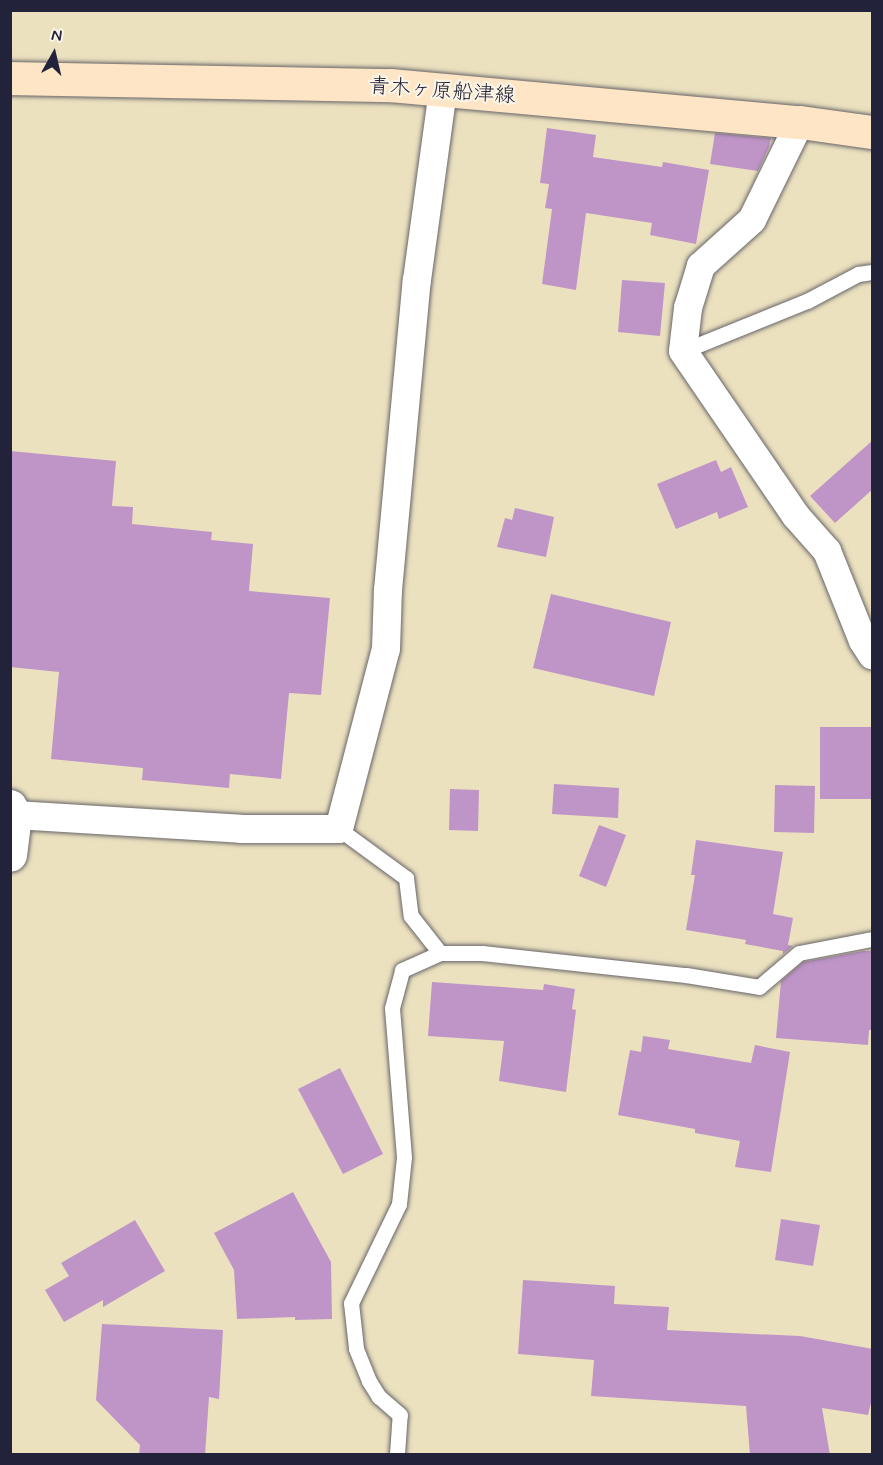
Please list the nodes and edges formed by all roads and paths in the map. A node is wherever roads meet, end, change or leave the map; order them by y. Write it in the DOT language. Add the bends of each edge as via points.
graph roads {
  1 [pos="10,78"];
  2 [pos="443,90"];
  3 [pos="800,122"];
  4 [pos="873,132"];
  5 [pos="873,272"];
  6 [pos="683,351"];
  7 [pos="873,655"];
  8 [pos="13,810"];
  9 [pos="339,829"];
  10 [pos="10,855"];
  11 [pos="873,939"];
  12 [pos="440,953"];
  13 [pos="397,1455"];
  1 -- 2 [label="main road, 青木ヶ原船津線" via="390,85"];
  2 -- 3 [label="main road, 青木ヶ原船津線"];
  2 -- 9 [label="street" via="417,280 386,649"];
  3 -- 4 [label="main road, 青木ヶ原船津線"];
  3 -- 6 [label="street" via="752,220 701,266 688,308"];
  5 -- 6 [label="lane" via="858,274 807,301"];
  6 -- 7 [label="street" via="796,516 827,551 863,641"];
  8 -- 9 [label="street" via="241,829"];
  8 -- 10 [label="street"];
  9 -- 12 [label="lane" via="406,878 411,916"];
  11 -- 12 [label="lane" via="799,953 759,987 505,955"];
  12 -- 13 [label="lane" via="402,970 392,1008 404,1157 399,1204 351,1304 356,1348 369,1381 379,1397 400,1414"];
}
